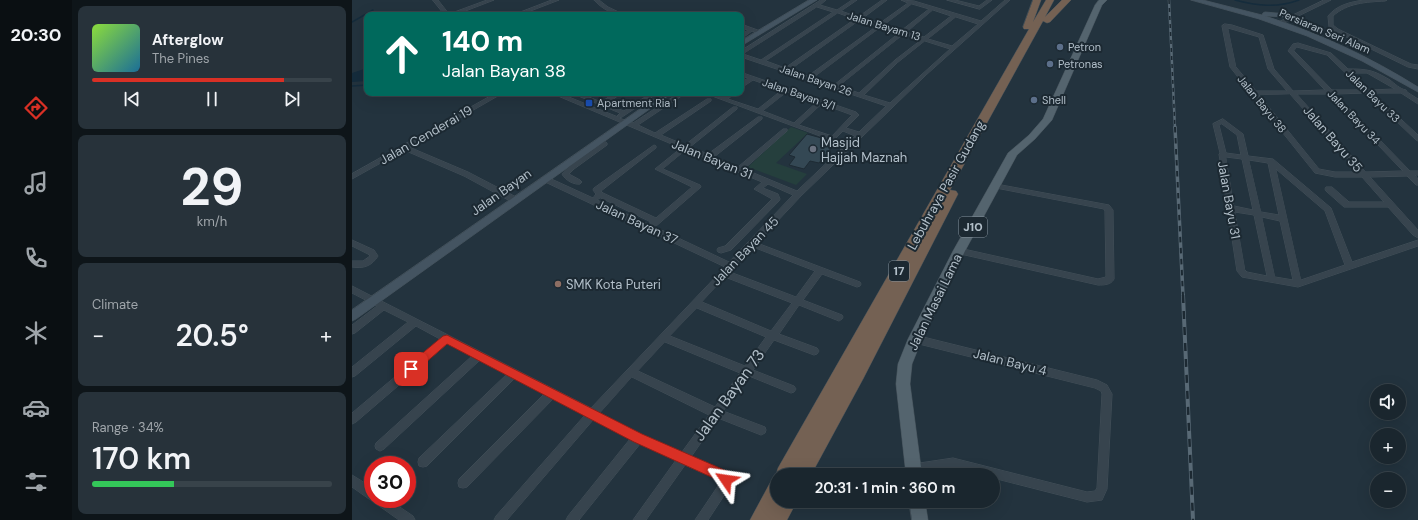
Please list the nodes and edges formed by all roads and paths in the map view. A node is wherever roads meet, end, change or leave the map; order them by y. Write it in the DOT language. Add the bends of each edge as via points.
graph roads {
  1 [pos="435,0"];
  2 [pos="492,0"];
  3 [pos="557,0"];
  4 [pos="596,0"];
  5 [pos="824,0"];
  6 [pos="855,0"];
  7 [pos="885,0"];
  8 [pos="904,0"];
  9 [pos="949,0"];
  10 [pos="1008,0"];
  11 [pos="1036,0"];
  12 [pos="1050,0"];
  13 [pos="1057,0"];
  14 [pos="1067,0"];
  15 [pos="1103,0"];
  16 [pos="1194,0"];
  17 [pos="1207,0"];
  18 [pos="1316,0"];
  19 [pos="1329,0"];
  20 [pos="1385,0"];
  21 [pos="988,1"];
  22 [pos="912,2"];
  23 [pos="815,3"];
  24 [pos="1002,6"];
  25 [pos="933,8"];
  26 [pos="446,12"];
  27 [pos="458,12"];
  28 [pos="523,12"];
  29 [pos="616,12"];
  30 [pos="837,12"];
  31 [pos="955,15"];
  32 [pos="858,18"];
  33 [pos="1282,19"];
  34 [pos="1047,20"];
  35 [pos="982,23"];
  36 [pos="880,25"];
  37 [pos="1227,26"];
  38 [pos="744,27"];
  39 [pos="752,29"];
  40 [pos="760,32"];
  41 [pos="903,32"];
  42 [pos="744,35"];
  43 [pos="925,39"];
  44 [pos="744,42"];
  45 [pos="953,48"];
  46 [pos="1021,50"];
  47 [pos="1291,51"];
  48 [pos="744,52"];
  49 [pos="744,55"];
  50 [pos="761,62"];
  51 [pos="1418,67"];
  52 [pos="786,70"];
  53 [pos="1346,71"];
  54 [pos="744,75"];
  55 [pos="752,78"];
  56 [pos="809,78"];
  57 [pos="744,84"];
  58 [pos="1418,85"];
  59 [pos="835,87"];
  60 [pos="786,90"];
  61 [pos="1418,90"];
  62 [pos="1404,91"];
  63 [pos="1331,92"];
  64 [pos="1368,92"];
  65 [pos="1253,93"];
  66 [pos="1292,93"];
  67 [pos="861,95"];
  68 [pos="495,96"];
  69 [pos="562,96"];
  70 [pos="583,96"];
  71 [pos="614,96"];
  72 [pos="652,96"];
  73 [pos="663,96"];
  74 [pos="676,96"];
  75 [pos="715,96"];
  76 [pos="728,96"];
  77 [pos="723,99"];
  78 [pos="709,100"];
  79 [pos="821,102"];
  80 [pos="1418,102"];
  81 [pos="601,104"];
  82 [pos="891,106"];
  83 [pos="736,108"];
  84 [pos="759,115"];
  85 [pos="624,120"];
  86 [pos="795,125"];
  87 [pos="842,129"];
  88 [pos="785,130"];
  89 [pos="656,135"];
  90 [pos="860,135"];
  91 [pos="1418,139"];
  92 [pos="600,140"];
  93 [pos="654,147"];
  94 [pos="405,148"];
  95 [pos="685,148"];
  96 [pos="1223,153"];
  97 [pos="1245,156"];
  98 [pos="708,158"];
  99 [pos="1271,161"];
  100 [pos="738,170"];
  101 [pos="1408,173"];
  102 [pos="1418,173"];
  103 [pos="1364,174"];
  104 [pos="352,177"];
  105 [pos="545,179"];
  106 [pos="767,181"];
  107 [pos="578,182"];
  108 [pos="1418,183"];
  109 [pos="996,186"];
  110 [pos="1329,189"];
  111 [pos="798,194"];
  112 [pos="600,195"];
  113 [pos="515,200"];
  114 [pos="592,201"];
  115 [pos="1391,204"];
  116 [pos="1230,208"];
  117 [pos="1258,214"];
  118 [pos="1284,218"];
  119 [pos="655,221"];
  120 [pos="649,228"];
  121 [pos="749,228"];
  122 [pos="763,232"];
  123 [pos="1418,235"];
  124 [pos="1418,243"];
  125 [pos="352,244"];
  126 [pos="753,244"];
  127 [pos="721,250"];
  128 [pos="959,251"];
  129 [pos="352,264"];
  130 [pos="730,266"];
  131 [pos="1350,267"];
  132 [pos="820,270"];
  133 [pos="723,273"];
  134 [pos="1272,280"];
  135 [pos="857,284"];
  136 [pos="1298,284"];
  137 [pos="352,289"];
  138 [pos="373,301"];
  139 [pos="797,302"];
  140 [pos="695,304"];
  141 [pos="383,306"];
  142 [pos="352,316"];
  143 [pos="839,317"];
  144 [pos="415,322"];
  145 [pos="352,330"];
  146 [pos="773,336"];
  147 [pos="664,338"];
  148 [pos="447,339"];
  149 [pos="915,339"];
  150 [pos="814,351"];
  151 [pos="479,356"];
  152 [pos="746,372"];
  153 [pos="352,373"];
  154 [pos="633,373"];
  155 [pos="514,374"];
  156 [pos="791,388"];
  157 [pos="552,394"];
  158 [pos="592,414"];
  159 [pos="716,414"];
  160 [pos="352,419"];
  161 [pos="761,430"];
  162 [pos="638,438"];
  163 [pos="380,446"];
  164 [pos="683,459"];
  165 [pos="423,462"];
  166 [pos="789,468"];
  167 [pos="805,468"];
  168 [pos="913,468"];
  169 [pos="931,468"];
  170 [pos="973,468"];
  171 [pos="1000,475"];
  172 [pos="352,480"];
  173 [pos="463,483"];
  174 [pos="364,489"];
  175 [pos="770,506"];
  176 [pos="392,508"];
  177 [pos="779,508"];
  178 [pos="918,508"];
  179 [pos="409,520"];
  180 [pos="500,520"];
  181 [pos="572,520"];
  182 [pos="639,520"];
  183 [pos="701,520"];
  184 [pos="764,520"];
  185 [pos="920,520"];
  1 -- 26 [label="street"];
  2 -- 27 [label="street"];
  3 -- 28 [label="street"];
  4 -- 29 [label="street"];
  5 -- 23 [label="street"];
  6 -- 30 [label="street"];
  7 -- 32 [label="street"];
  8 -- 22 [label="street"];
  9 -- 21 [label="street" via="980,8"];
  10 -- 24 [label="street, Jalan Bayan 45"];
  11 -- 46 [label="highway"];
  12 -- 46 [label="highway, Lebuhraya Pasir Gudang / 17"];
  13 -- 34 [label="highway, Lebuhraya Pasir Gudang / 17"];
  14 -- 34 [label="highway"];
  15 -- 109 [label="main road, Jalan Masai Lama / J10" via="1046,123 1013,153"];
  16 -- 33 [label="main road, Persiaran Seri Alam"];
  17 -- 33 [label="main road"];
  18 -- 33 [label="street"];
  19 -- 33 [label="street"];
  20 -- 51 [label="street" via="1350,3 1334,11 1330,16 1331,26 1410,66"];
  21 -- 24 [label="street"];
  22 -- 25 [label="street"];
  22 -- 36 [label="street"];
  23 -- 30 [label="street, Jalan Bayam 13"];
  23 -- 40 [label="main road"];
  23 -- 48 [label="street"];
  24 -- 35 [label="street, Jalan Bayan 45"];
  25 -- 31 [label="street"];
  25 -- 41 [label="street"];
  30 -- 32 [label="street, Jalan Bayam 13"];
  30 -- 50 [label="street"];
  31 -- 35 [label="street"];
  31 -- 43 [label="street"];
  32 -- 36 [label="street, Jalan Bayam 13"];
  32 -- 52 [label="street"];
  33 -- 58 [label="main road, Persiaran Seri Alam" via="1361,55"];
  33 -- 61 [label="main road, Persiaran Seri Alam" via="1358,56"];
  34 -- 167 [label="highway, Lebuhraya Pasir Gudang / 17"];
  35 -- 45 [label="street, Jalan Bayan 45"];
  36 -- 41 [label="street, Jalan Bayam 13"];
  36 -- 56 [label="street"];
  37 -- 65 [label="street, Jalan Bayu 38" via="1233,68"];
  37 -- 66 [label="street, Jalan Bayu 35" via="1261,36 1271,69"];
  38 -- 39 [label="street"];
  39 -- 40 [label="street"];
  39 -- 42 [label="street"];
  40 -- 44 [label="main road"];
  41 -- 43 [label="street, Jalan Bayam 13"];
  41 -- 59 [label="street"];
  43 -- 45 [label="street, Jalan Bayam 13"];
  43 -- 67 [label="street"];
  45 -- 82 [label="street, Jalan Bayan 45"];
  46 -- 166 [label="highway, Lebuhraya Pasir Gudang / 17"];
  47 -- 53 [label="street, Jalan Bayu 33" via="1297,45 1328,53"];
  47 -- 63 [label="street, Jalan Bayu 34"];
  49 -- 50 [label="street, Jalan Bayan 26"];
  50 -- 52 [label="street, Jalan Bayan 26"];
  52 -- 56 [label="street, Jalan Bayan 26"];
  53 -- 62 [label="street" via="1368,71"];
  53 -- 64 [label="street, Jalan Bayu 33"];
  54 -- 55 [label="street, Jalan Bayan 3/1"];
  55 -- 57 [label="street"];
  55 -- 60 [label="street, Jalan Bayan 3/1"];
  56 -- 59 [label="street, Jalan Bayan 26"];
  59 -- 67 [label="street, Jalan Bayan 26"];
  60 -- 79 [label="street, Jalan Bayan 3/1"];
  60 -- 84 [label="street"];
  62 -- 64 [label="street"];
  62 -- 80 [label="street"];
  63 -- 64 [label="street"];
  63 -- 66 [label="street"];
  63 -- 101 [label="street, Jalan Bayu 34"];
  64 -- 91 [label="street, Jalan Bayu 33"];
  65 -- 66 [label="street"];
  65 -- 103 [label="street, Jalan Bayu 38" via="1321,174"];
  66 -- 103 [label="street, Jalan Bayu 35"];
  67 -- 82 [label="street, Jalan Bayan 26"];
  68 -- 94 [label="street, Jalan Cenderai 19"];
  69 -- 85 [label="street"];
  70 -- 81 [label="street"];
  71 -- 81 [label="street"];
  72 -- 85 [label="street"];
  73 -- 85 [label="main road, Jalan Bayan"];
  74 -- 85 [label="street"];
  75 -- 77 [label="street"];
  76 -- 77 [label="street"];
  77 -- 84 [label="street"];
  78 -- 89 [label="street"];
  79 -- 86 [label="street"];
  79 -- 87 [label="street, Jalan Bayan 3/1" via="856,115"];
  81 -- 85 [label="street"];
  82 -- 90 [label="street, Jalan Bayan 45"];
  83 -- 95 [label="street"];
  84 -- 86 [label="street"];
  84 -- 98 [label="street"];
  85 -- 89 [label="street, Jalan Bayan 31"];
  85 -- 92 [label="main road, Jalan Bayan"];
  86 -- 87 [label="street" via="832,138"];
  87 -- 90 [label="street"];
  88 -- 100 [label="street"];
  89 -- 95 [label="street, Jalan Bayan 31"];
  90 -- 111 [label="street, Jalan Bayan 45"];
  92 -- 105 [label="main road, Jalan Bayan"];
  92 -- 107 [label="street" via="605,144 566,172 566,176"];
  93 -- 112 [label="street" via="597,190"];
  94 -- 104 [label="street, Jalan Cenderai 19"];
  94 -- 113 [label="street" via="466,174"];
  95 -- 98 [label="street, Jalan Bayan 31"];
  95 -- 120 [label="street" via="658,169 697,187"];
  96 -- 97 [label="street, Jalan Bayu 31"];
  96 -- 97 [label="street" via="1216,124 1223,121 1240,134"];
  96 -- 116 [label="street, Jalan Bayu 31" via="1221,155"];
  97 -- 99 [label="street, Jalan Bayu 31"];
  97 -- 117 [label="street"];
  98 -- 100 [label="street, Jalan Bayan 31"];
  99 -- 118 [label="street"];
  99 -- 131 [label="street, Jalan Bayu 31" via="1329,211"];
  100 -- 106 [label="street, Jalan Bayan 31"];
  101 -- 102 [label="street"];
  101 -- 103 [label="street"];
  101 -- 108 [label="street, Jalan Bayu 34"];
  103 -- 115 [label="street, Jalan Bayu 35"];
  105 -- 113 [label="main road, Jalan Bayan"];
  105 -- 114 [label="street, Jalan Bayan 37"];
  106 -- 111 [label="street, Jalan Bayan 31"];
  106 -- 121 [label="street" via="758,189 775,196 776,199"];
  109 -- 128 [label="main road, Jalan Masai Lama / J10"];
  109 -- 128 [label="street" via="1106,207 1110,279 1098,282"];
  110 -- 115 [label="street" via="1347,205"];
  111 -- 122 [label="street, Jalan Bayan 45"];
  112 -- 114 [label="street"];
  112 -- 119 [label="street"];
  113 -- 138 [label="main road, Jalan Bayan"];
  114 -- 120 [label="street, Jalan Bayan 37"];
  115 -- 123 [label="street, Jalan Bayu 35"];
  116 -- 117 [label="street"];
  116 -- 134 [label="street, Jalan Bayu 31" via="1242,273"];
  117 -- 118 [label="street"];
  117 -- 134 [label="street"];
  118 -- 136 [label="street"];
  120 -- 130 [label="street, Jalan Bayan 37"];
  121 -- 122 [label="street"];
  121 -- 127 [label="street" via="726,250"];
  122 -- 126 [label="street, Jalan Bayan 45"];
  124 -- 131 [label="street, Jalan Bayu 31"];
  125 -- 129 [label="street" via="371,252 374,256 367,264"];
  126 -- 130 [label="street, Jalan Bayan 45"];
  126 -- 132 [label="street"];
  128 -- 149 [label="main road, Jalan Masai Lama / J10"];
  130 -- 133 [label="street, Jalan Bayan 45"];
  131 -- 136 [label="street, Jalan Bayu 31"];
  132 -- 135 [label="street"];
  132 -- 139 [label="street, Jalan Bayan 73"];
  133 -- 139 [label="street"];
  133 -- 140 [label="street, Jalan Bayan 45"];
  134 -- 136 [label="street, Jalan Bayu 31"];
  137 -- 138 [label="street"];
  138 -- 141 [label="street"];
  138 -- 142 [label="main road, Jalan Bayan"];
  139 -- 143 [label="street"];
  139 -- 146 [label="street, Jalan Bayan 73"];
  140 -- 146 [label="street"];
  140 -- 147 [label="street, Jalan Bayan 45"];
  141 -- 144 [label="street"];
  141 -- 145 [label="street"];
  144 -- 148 [label="street"];
  144 -- 153 [label="street"];
  146 -- 150 [label="street"];
  146 -- 152 [label="street, Jalan Bayan 73"];
  147 -- 152 [label="street"];
  147 -- 154 [label="street, Jalan Bayan 45"];
  148 -- 151 [label="street"];
  148 -- 160 [label="street"];
  149 -- 168 [label="main road, Jalan Masai Lama / J10" via="905,364 903,384"];
  149 -- 171 [label="street, Jalan Bayu 4" via="1098,384 1104,388 1107,394 1102,489 1098,496 1087,497"];
  151 -- 155 [label="street"];
  151 -- 163 [label="street"];
  152 -- 156 [label="street"];
  152 -- 159 [label="street, Jalan Bayan 73"];
  154 -- 158 [label="street, Jalan Bayan 45"];
  154 -- 159 [label="street"];
  155 -- 157 [label="street"];
  155 -- 165 [label="street"];
  157 -- 158 [label="street"];
  157 -- 173 [label="street"];
  158 -- 162 [label="street"];
  158 -- 180 [label="street, Jalan Bayan 45"];
  159 -- 161 [label="street"];
  159 -- 164 [label="street, Jalan Bayan 73"];
  162 -- 164 [label="street"];
  162 -- 181 [label="street"];
  164 -- 182 [label="street, Jalan Bayan 73"];
  164 -- 183 [label="street" via="725,477 726,480"];
  169 -- 170 [label="street, Jalan Bayu 4" via="953,463"];
  172 -- 174 [label="street"];
  175 -- 184 [label="highway"];
  176 -- 179 [label="street"];
  177 -- 184 [label="highway"];
  178 -- 185 [label="main road"];
}
